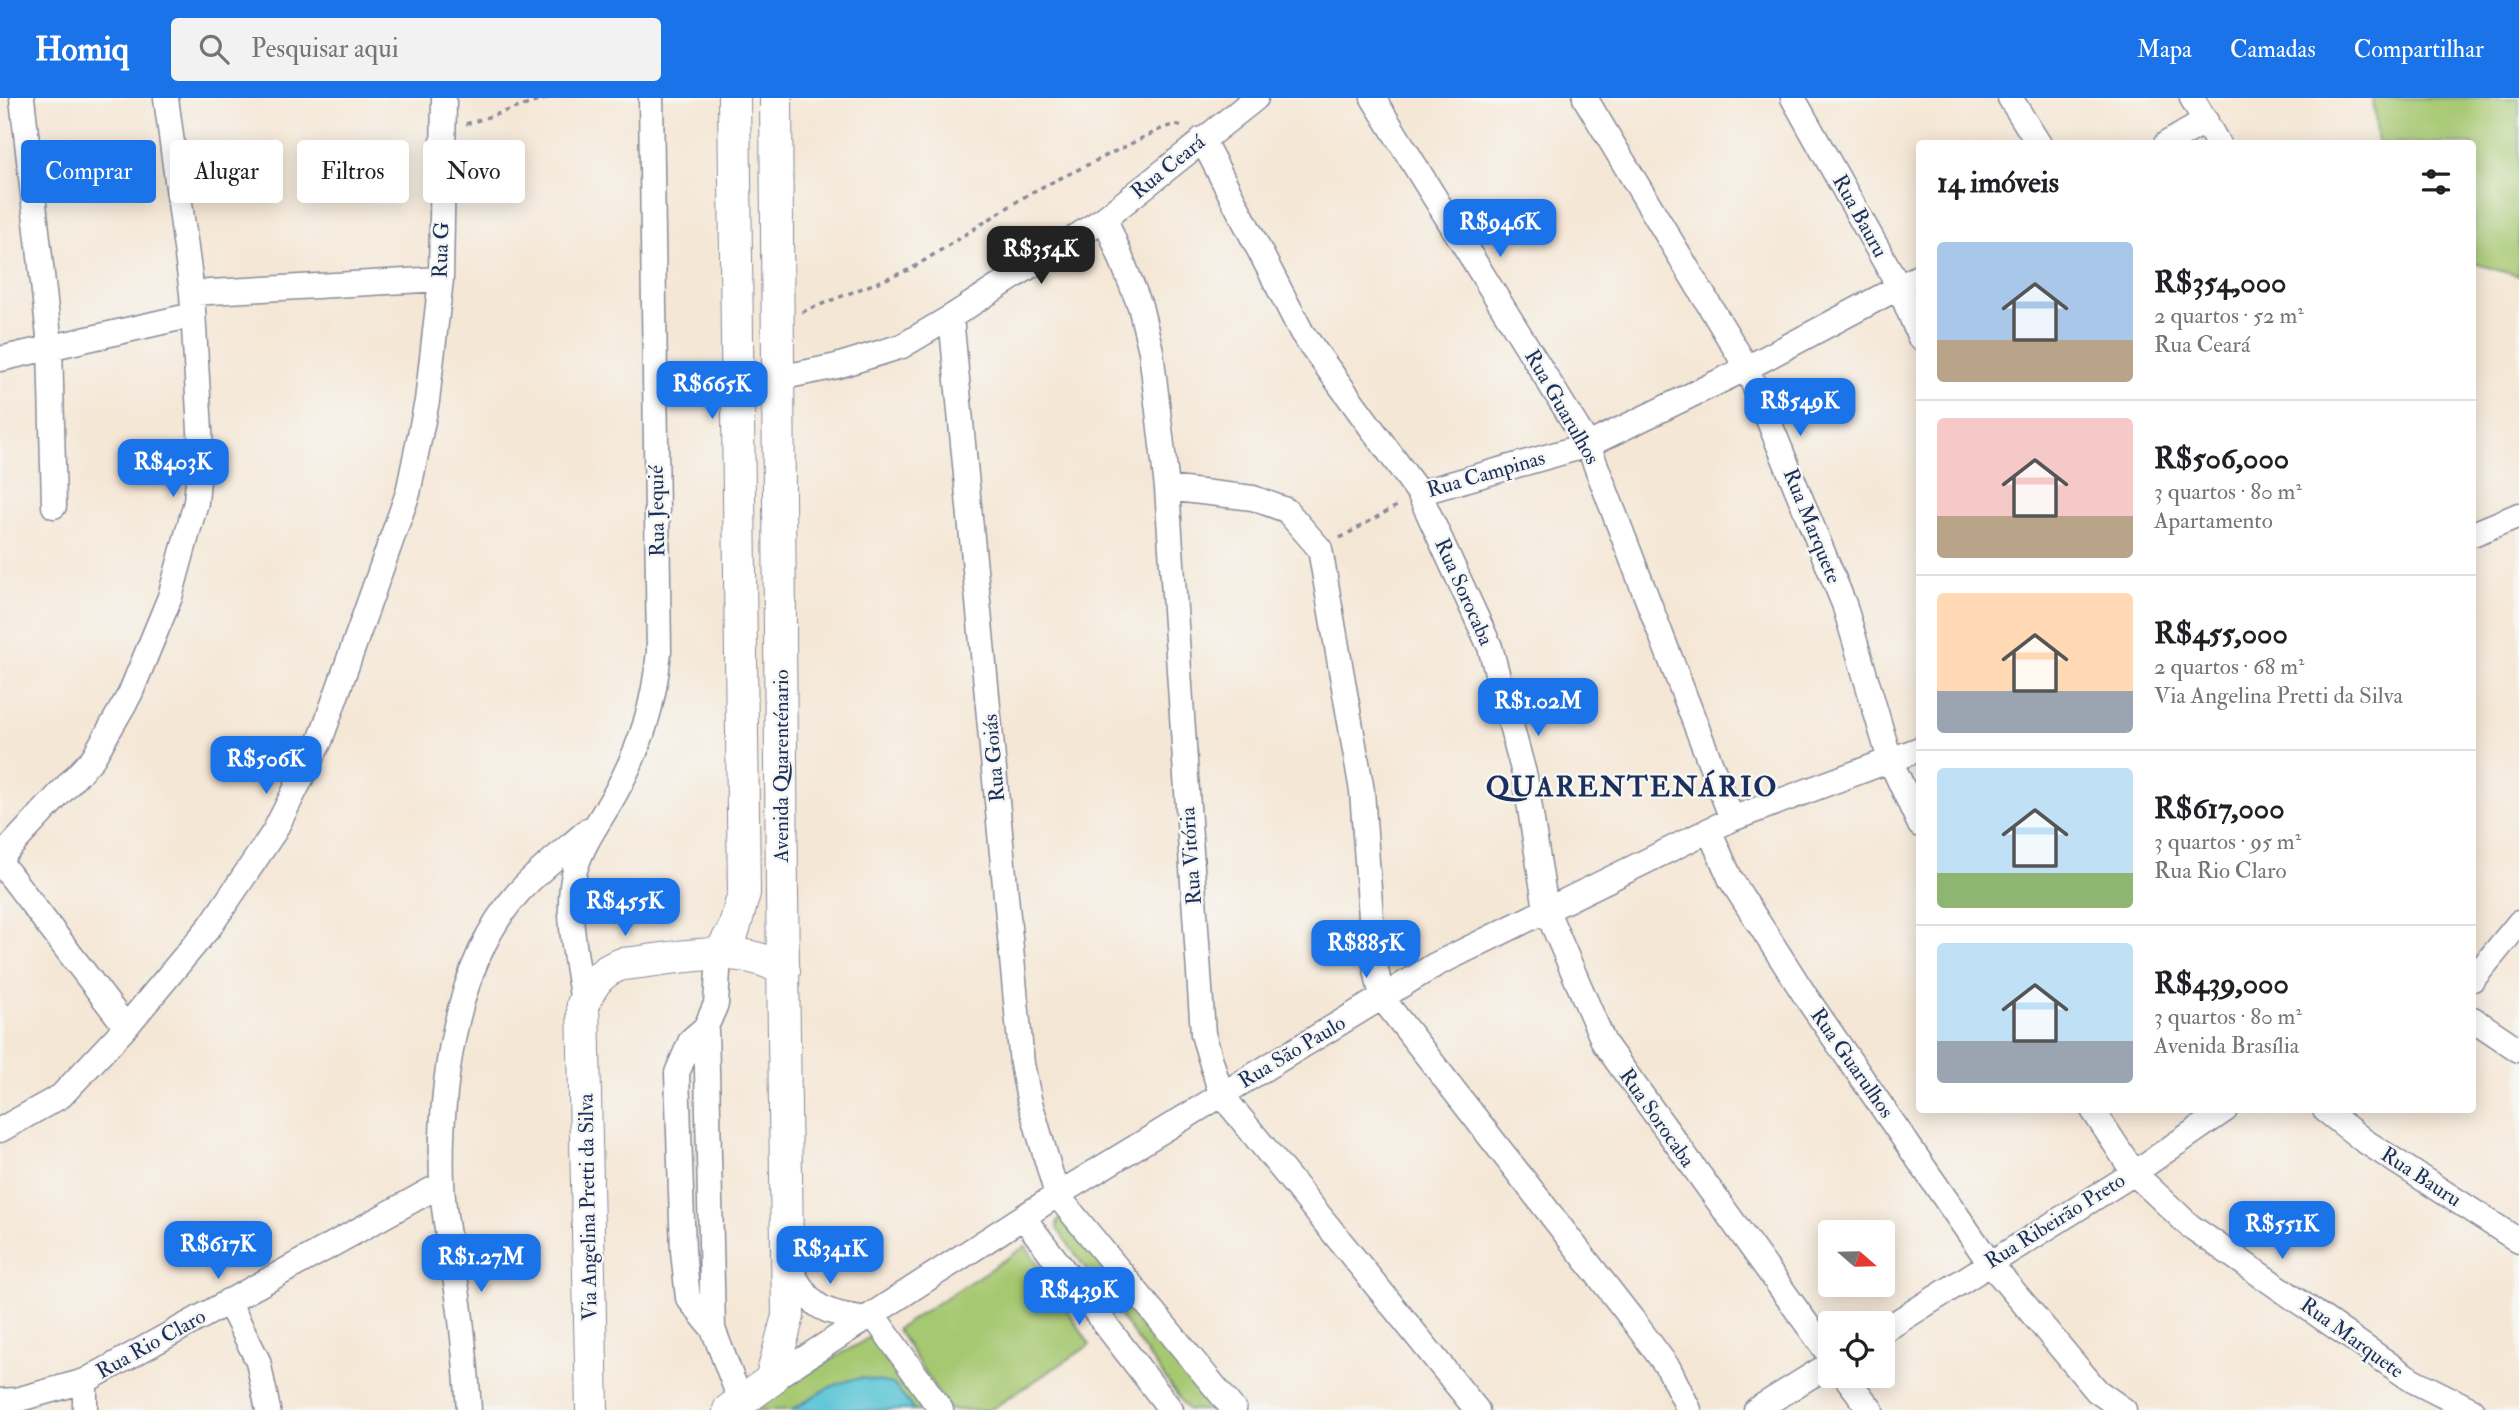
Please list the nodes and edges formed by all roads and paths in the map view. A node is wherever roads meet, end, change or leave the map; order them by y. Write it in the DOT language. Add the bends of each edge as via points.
graph roads {
  1 [pos="22,98"];
  2 [pos="166,98"];
  3 [pos="444,98"];
  4 [pos="548,98"];
  5 [pos="651,98"];
  6 [pos="734,98"];
  7 [pos="776,98"];
  8 [pos="1256,98"];
  9 [pos="1373,98"];
  10 [pos="1585,98"];
  11 [pos="1793,98"];
  12 [pos="2010,98"];
  13 [pos="2192,98"];
  14 [pos="2206,121"];
  15 [pos="443,130"];
  16 [pos="1202,139"];
  17 [pos="2036,140"];
  18 [pos="2173,140"];
  19 [pos="2216,140"];
  20 [pos="1105,218"];
  21 [pos="441,279"];
  22 [pos="1909,281"];
  23 [pos="193,304"];
  24 [pos="951,317"];
  25 [pos="1916,317"];
  26 [pos="776,322"];
  27 [pos="51,345"];
  28 [pos="0,359"];
  29 [pos="1747,368"];
  30 [pos="779,378"];
  31 [pos="1588,445"];
  32 [pos="1167,488"];
  33 [pos="1419,493"];
  34 [pos="54,506"];
  35 [pos="2519,515"];
  36 [pos="2476,533"];
  37 [pos="1320,550"];
  38 [pos="1916,750"];
  39 [pos="1890,760"];
  40 [pos="1916,816"];
  41 [pos="1732,819"];
  42 [pos="594,825"];
  43 [pos="1709,830"];
  44 [pos="0,860"];
  45 [pos="1546,909"];
  46 [pos="2519,923"];
  47 [pos="719,955"];
  48 [pos="784,971"];
  49 [pos="2476,975"];
  50 [pos="1382,998"];
  51 [pos="583,1004"];
  52 [pos="2476,1021"];
  53 [pos="125,1027"];
  54 [pos="2519,1050"];
  55 [pos="1221,1094"];
  56 [pos="2095,1113"];
  57 [pos="2221,1113"];
  58 [pos="2329,1113"];
  59 [pos="0,1130"];
  60 [pos="2134,1173"];
  61 [pos="442,1184"];
  62 [pos="1057,1195"];
  63 [pos="1023,1217"];
  64 [pos="2519,1241"];
  65 [pos="786,1260"];
  66 [pos="1989,1262"];
  67 [pos="228,1301"];
  68 [pos="871,1317"];
  69 [pos="1895,1323"];
  70 [pos="1818,1339"];
  71 [pos="1818,1371"];
  72 [pos="771,1380"];
  73 [pos="85,1381"];
  74 [pos="1854,1388"];
  75 [pos="0,1401"];
  76 [pos="735,1406"];
  77 [pos="85,1410"];
  78 [pos="268,1410"];
  79 [pos="469,1410"];
  80 [pos="592,1410"];
  81 [pos="941,1410"];
  82 [pos="1171,1410"];
  83 [pos="1234,1410"];
  84 [pos="1476,1410"];
  85 [pos="1689,1410"];
  86 [pos="1756,1410"];
  87 [pos="1871,1410"];
  88 [pos="2124,1410"];
  89 [pos="2472,1410"];
  1 -- 27 [label="street"];
  2 -- 23 [label="street"];
  3 -- 15 [label="street, Rua G"];
  4 -- 15 [label="path"];
  5 -- 42 [label="street, Rua Jequié" via="659,651 650,717 634,757"];
  6 -- 47 [label="main road" via="744,893 734,929"];
  7 -- 26 [label="main road, Avenida Quarenténario"];
  8 -- 16 [label="street, Rua Ceará"];
  9 -- 31 [label="street, Rua Guarulhos"];
  10 -- 29 [label="street, Rua Marquete"];
  11 -- 22 [label="street, Rua Bauru"];
  12 -- 17 [label="street"];
  13 -- 14 [label="street"];
  14 -- 18 [label="street"];
  14 -- 19 [label="street"];
  15 -- 21 [label="street, Rua G"];
  16 -- 20 [label="street, Rua Ceará"];
  16 -- 26 [label="path" via="1177,125 1165,127 1032,192 911,268"];
  16 -- 33 [label="street, Rua Sorocaba" via="1302,333"];
  20 -- 24 [label="street, Rua Ceará"];
  20 -- 32 [label="street, Rua Vitória" via="1140,306 1151,351"];
  21 -- 23 [label="street"];
  21 -- 53 [label="street, Rua G" via="427,401 408,493 320,741 274,832 211,925"];
  22 -- 25 [label="street, Rua Bauru"];
  22 -- 29 [label="street, Rua Campinas"];
  23 -- 27 [label="street"];
  23 -- 44 [label="street" via="201,448 196,502 170,597 130,694 93,758"];
  24 -- 30 [label="street, Rua Ceará" via="902,346"];
  24 -- 62 [label="street, Rua Goiás" via="1022,1064"];
  26 -- 30 [label="main road, Avenida Quarenténario"];
  27 -- 28 [label="street"];
  27 -- 34 [label="street"];
  29 -- 31 [label="street, Rua Campinas"];
  29 -- 39 [label="street, Rua Marquete" via="1844,604"];
  30 -- 48 [label="main road, Avenida Quarenténario"];
  31 -- 33 [label="street, Rua Campinas"];
  31 -- 41 [label="street, Rua Guarulhos"];
  32 -- 37 [label="street" via="1253,498 1286,510"];
  32 -- 55 [label="street, Rua Vitória" via="1203,1034"];
  33 -- 37 [label="path, Rua Campinas"];
  33 -- 45 [label="street, Rua Sorocaba" via="1490,647 1525,777"];
  35 -- 36 [label="street"];
  37 -- 50 [label="street" via="1362,791 1374,960"];
  38 -- 39 [label="street, Rua São Paulo"];
  39 -- 40 [label="street, Rua Marquete"];
  39 -- 41 [label="street, Rua São Paulo"];
  41 -- 43 [label="street, Rua São Paulo"];
  42 -- 51 [label="street" via="575,871 572,898"];
  42 -- 61 [label="street" via="517,894 494,925 471,974 446,1083"];
  43 -- 45 [label="street, Rua São Paulo"];
  43 -- 66 [label="street, Rua Guarulhos" via="1731,880 1808,1000"];
  44 -- 53 [label="street"];
  45 -- 50 [label="street, Rua São Paulo" via="1435,965"];
  45 -- 70 [label="street, Rua Sorocaba" via="1604,1043"];
  46 -- 49 [label="street"];
  47 -- 48 [label="main road" via="764,960"];
  47 -- 51 [label="main road" via="611,968 592,984"];
  47 -- 76 [label="street" via="716,1004 706,1027 691,1040 677,1073 679,1184 688,1298 713,1329"];
  48 -- 65 [label="main road, Avenida Quarenténario"];
  50 -- 55 [label="street, Rua São Paulo"];
  50 -- 85 [label="street" via="1632,1319 1669,1369"];
  51 -- 80 [label="main road, Via Angelina Pretti da Silva"];
  52 -- 54 [label="street"];
  53 -- 59 [label="street, Rua G" via="61,1096"];
  55 -- 62 [label="street, Rua São Paulo"];
  55 -- 84 [label="street, Rua Vitória"];
  56 -- 60 [label="street, Rua Marquete"];
  57 -- 60 [label="street, Rua Ribeirão Preto"];
  58 -- 64 [label="street, Rua Bauru"];
  60 -- 66 [label="street, Rua Ribeirão Preto"];
  60 -- 89 [label="street, Rua Marquete" via="2190,1226 2236,1259 2412,1380"];
  61 -- 67 [label="street, Rua Rio Claro"];
  61 -- 79 [label="street" via="462,1320"];
  62 -- 63 [label="street, Rua São Paulo"];
  62 -- 83 [label="street"];
  63 -- 68 [label="street, Rua São Paulo"];
  63 -- 82 [label="street"];
  65 -- 68 [label="street" via="799,1290 812,1302 827,1310"];
  65 -- 72 [label="main road, Avenida Quarenténario" via="789,1316"];
  66 -- 69 [label="street, Rua Ribeirão Preto"];
  66 -- 88 [label="street, Rua Guarulhos" via="2097,1391"];
  67 -- 73 [label="street, Rua Rio Claro"];
  67 -- 78 [label="street" via="258,1361"];
  68 -- 72 [label="street, Rua São Paulo"];
  68 -- 81 [label="street"];
  71 -- 86 [label="street"];
  72 -- 76 [label="main road"];
  73 -- 75 [label="street, Rua Rio Claro"];
  73 -- 77 [label="street"];
  74 -- 87 [label="street"];
}
